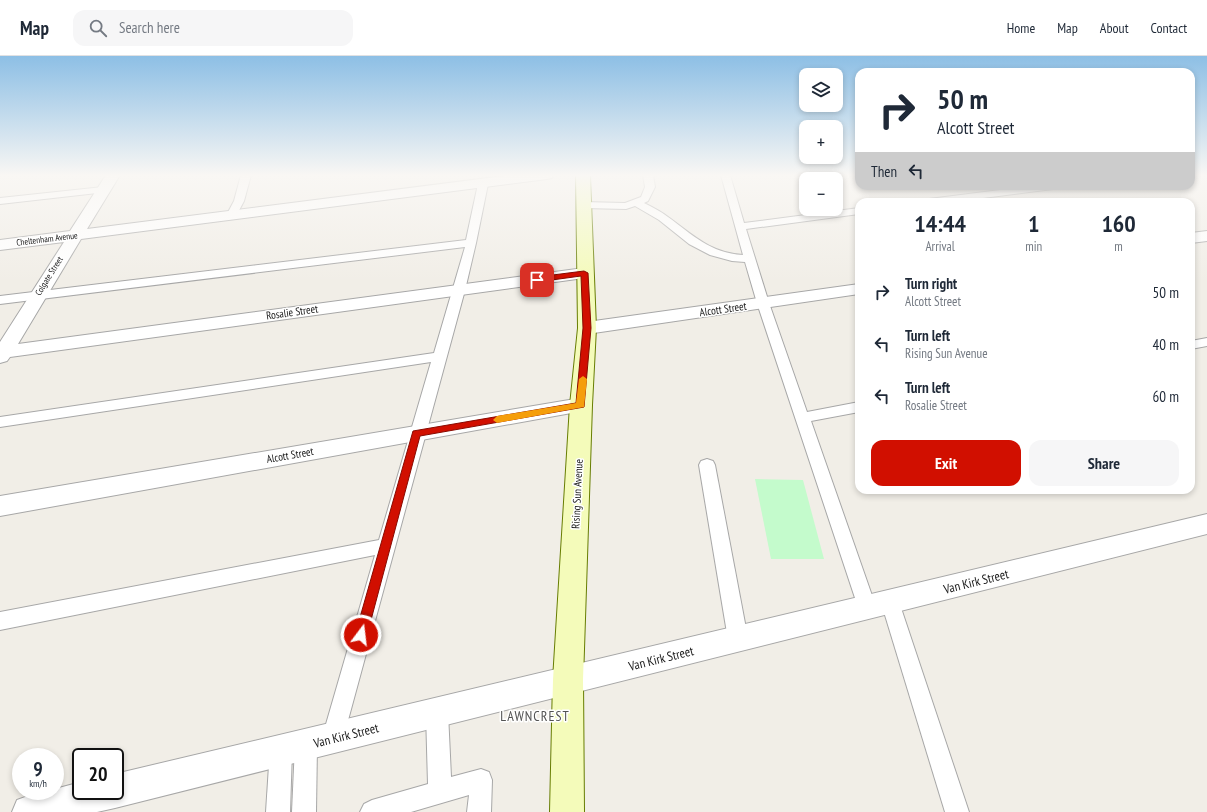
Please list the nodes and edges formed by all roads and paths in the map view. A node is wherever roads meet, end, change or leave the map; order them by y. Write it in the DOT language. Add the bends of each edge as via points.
graph roads {
  1 [pos="90,210"];
  2 [pos="234,210"];
  3 [pos="276,210"];
  4 [pos="478,210"];
  5 [pos="583,210"];
  6 [pos="650,210"];
  7 [pos="735,210"];
  8 [pos="855,212"];
  9 [pos="231,216"];
  10 [pos="740,226"];
  11 [pos="74,236"];
  12 [pos="1207,236"];
  13 [pos="1195,238"];
  14 [pos="471,243"];
  15 [pos="0,245"];
  16 [pos="750,259"];
  17 [pos="584,273"];
  18 [pos="459,290"];
  19 [pos="855,290"];
  20 [pos="38,295"];
  21 [pos="0,300"];
  22 [pos="763,303"];
  23 [pos="587,328"];
  24 [pos="1207,342"];
  25 [pos="1195,345"];
  26 [pos="1,353"];
  27 [pos="440,356"];
  28 [pos="581,405"];
  29 [pos="855,408"];
  30 [pos="802,418"];
  31 [pos="0,422"];
  32 [pos="416,434"];
  33 [pos="707,465"];
  34 [pos="0,506"];
  35 [pos="1207,524"];
  36 [pos="385,546"];
  37 [pos="878,604"];
  38 [pos="0,621"];
  39 [pos="738,639"];
  40 [pos="568,680"];
  41 [pos="437,713"];
  42 [pos="307,744"];
  43 [pos="124,789"];
  44 [pos="440,792"];
  45 [pos="78,800"];
  46 [pos="28,812"];
  47 [pos="278,812"];
  48 [pos="304,812"];
  49 [pos="372,812"];
  50 [pos="479,812"];
  51 [pos="567,812"];
  52 [pos="957,812"];
  1 -- 11 [label="street, Colgate Street"];
  2 -- 9 [label="lane"];
  3 -- 9 [label="street, Cheltenham Avenue"];
  4 -- 14 [label="lane"];
  5 -- 17 [label="main road, Rising Sun Avenue"];
  6 -- 16 [label="lane" via="693,242 732,258"];
  7 -- 10 [label="lane"];
  8 -- 10 [label="lane"];
  9 -- 11 [label="street, Cheltenham Avenue"];
  10 -- 16 [label="lane"];
  11 -- 15 [label="street, Cheltenham Avenue"];
  11 -- 20 [label="street, Colgate Street"];
  12 -- 13 [label="street"];
  14 -- 18 [label="lane"];
  14 -- 20 [label="lane"];
  16 -- 22 [label="lane"];
  17 -- 18 [label="street, Rosalie Street"];
  17 -- 23 [label="main road, Rising Sun Avenue"];
  18 -- 26 [label="street, Rosalie Street"];
  18 -- 27 [label="lane"];
  19 -- 22 [label="street, Alcott Street"];
  20 -- 21 [label="lane"];
  20 -- 26 [label="street, Colgate Street"];
  22 -- 23 [label="street, Alcott Street"];
  22 -- 30 [label="lane"];
  23 -- 28 [label="main road, Rising Sun Avenue"];
  24 -- 25 [label="lane"];
  27 -- 31 [label="lane"];
  27 -- 32 [label="lane"];
  28 -- 32 [label="street, Alcott Street"];
  28 -- 40 [label="main road, Rising Sun Avenue"];
  29 -- 30 [label="lane"];
  30 -- 37 [label="lane"];
  32 -- 34 [label="street, Alcott Street"];
  32 -- 36 [label="lane"];
  33 -- 39 [label="lane"];
  35 -- 37 [label="street, Van Kirk Street"];
  36 -- 38 [label="lane"];
  36 -- 42 [label="lane"];
  37 -- 39 [label="street, Van Kirk Street"];
  37 -- 52 [label="lane"];
  39 -- 40 [label="street, Van Kirk Street"];
  40 -- 41 [label="street, Van Kirk Street"];
  40 -- 51 [label="main road, Rising Sun Avenue"];
  41 -- 42 [label="street, Van Kirk Street"];
  41 -- 44 [label="lane"];
  42 -- 43 [label="street, Van Kirk Street"];
  42 -- 47 [label="lane"];
  42 -- 48 [label="lane"];
  44 -- 49 [label="lane"];
  44 -- 50 [label="lane" via="481,780"];
  45 -- 46 [label="street, Van Kirk Street"];
}
